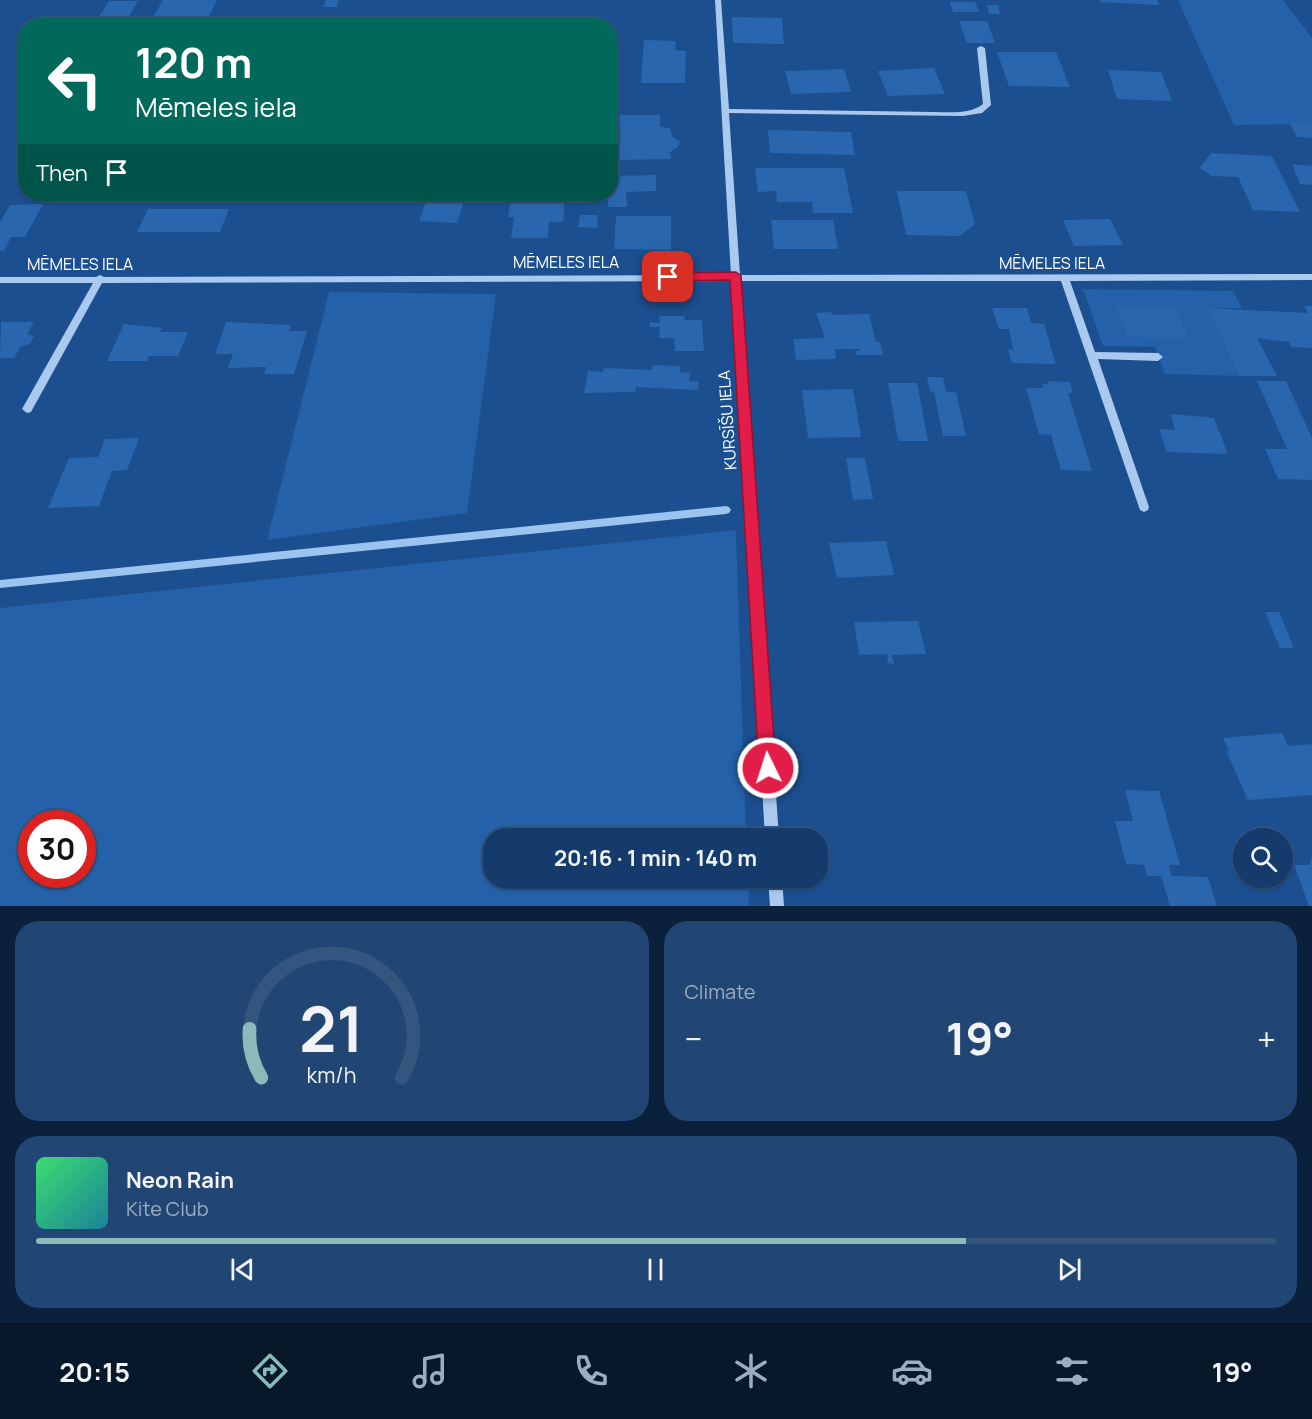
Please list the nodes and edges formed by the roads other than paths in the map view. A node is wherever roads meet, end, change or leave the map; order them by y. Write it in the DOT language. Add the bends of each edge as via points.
graph roads {
  1 [pos="718,0"];
  2 [pos="981,48"];
  3 [pos="725,111"];
  4 [pos="736,276"];
  5 [pos="1312,277"];
  6 [pos="100,278"];
  7 [pos="1065,279"];
  8 [pos="0,280"];
  9 [pos="1091,356"];
  10 [pos="1158,357"];
  11 [pos="27,409"];
  12 [pos="1144,507"];
  13 [pos="771,828"];
  14 [pos="776,888"];
  15 [pos="777,906"];
  1 -- 3 [label="street, KURSĪŠU IELA"];
  2 -- 3 [label="street" via="987,105 979,111"];
  3 -- 4 [label="street, KURSĪŠU IELA"];
  4 -- 6 [label="street, MĒMELES IELA"];
  4 -- 7 [label="street, MĒMELES IELA"];
  4 -- 13 [label="street, KURSĪŠU IELA"];
  5 -- 7 [label="street, MĒMELES IELA"];
  6 -- 8 [label="street, MĒMELES IELA"];
  6 -- 11 [label="street"];
  7 -- 9 [label="street"];
  9 -- 10 [label="street"];
  9 -- 12 [label="street"];
  14 -- 15 [label="street"];
}
